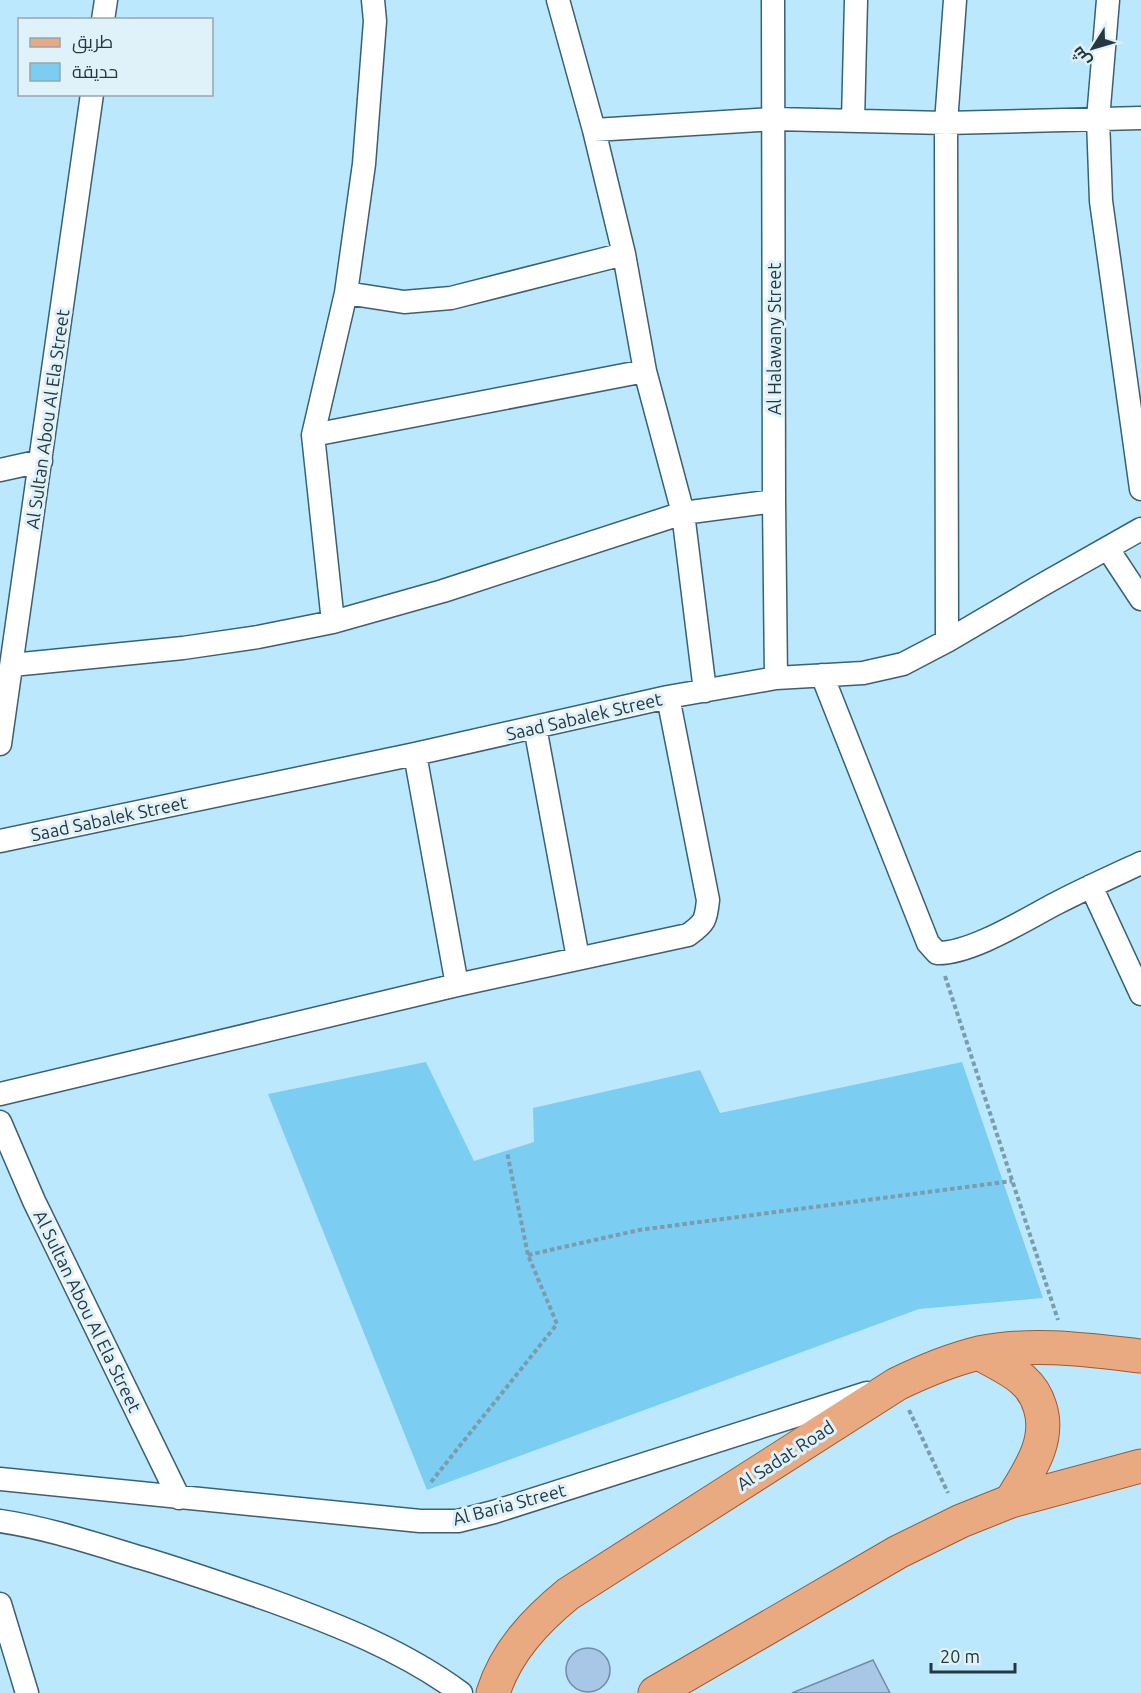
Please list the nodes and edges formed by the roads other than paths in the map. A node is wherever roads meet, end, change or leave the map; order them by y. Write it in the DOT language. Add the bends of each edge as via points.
graph roads {
  1 [pos="106,0"];
  2 [pos="373,0"];
  3 [pos="558,0"];
  4 [pos="773,0"];
  5 [pos="856,0"];
  6 [pos="955,0"];
  7 [pos="1108,0"];
  8 [pos="103,18"];
  9 [pos="92,96"];
  10 [pos="1141,118"];
  11 [pos="774,119"];
  12 [pos="1098,119"];
  13 [pos="853,121"];
  14 [pos="946,123"];
  15 [pos="594,129"];
  16 [pos="624,254"];
  17 [pos="346,293"];
  18 [pos="645,371"];
  19 [pos="313,435"];
  20 [pos="41,461"];
  21 [pos="0,470"];
  22 [pos="1141,489"];
  23 [pos="774,501"];
  24 [pos="683,513"];
  25 [pos="1141,529"];
  26 [pos="1108,549"];
  27 [pos="1141,599"];
  28 [pos="333,622"];
  29 [pos="947,641"];
  30 [pos="12,665"];
  31 [pos="822,675"];
  32 [pos="776,678"];
  33 [pos="705,691"];
  34 [pos="668,696"];
  35 [pos="536,727"];
  36 [pos="0,744"];
  37 [pos="415,754"];
  38 [pos="0,841"];
  39 [pos="1141,863"];
  40 [pos="1091,886"];
  41 [pos="578,958"];
  42 [pos="457,985"];
  43 [pos="1141,994"];
  44 [pos="0,1094"];
  45 [pos="0,1122"];
  46 [pos="6,1155"];
  47 [pos="980,1353"];
  48 [pos="1141,1356"];
  49 [pos="897,1384"];
  50 [pos="1141,1466"];
  51 [pos="0,1479"];
  52 [pos="179,1498"];
  53 [pos="1011,1501"];
  54 [pos="0,1521"];
  55 [pos="0,1604"];
  56 [pos="25,1692"];
  57 [pos="460,1693"];
  58 [pos="493,1693"];
  59 [pos="655,1693"];
  1 -- 8 [label="street"];
  2 -- 17 [label="street" via="375,21 364,164"];
  3 -- 15 [label="street"];
  4 -- 11 [label="street, Al Halawany Street"];
  5 -- 13 [label="street"];
  6 -- 14 [label="street"];
  7 -- 12 [label="street"];
  9 -- 20 [label="street, Al Sultan Abou Al Ela Street"];
  10 -- 12 [label="street"];
  11 -- 13 [label="street"];
  11 -- 15 [label="street"];
  11 -- 23 [label="street, Al Halawany Street"];
  12 -- 14 [label="street"];
  12 -- 22 [label="street" via="1101,201"];
  13 -- 14 [label="street"];
  14 -- 29 [label="street"];
  15 -- 16 [label="street"];
  16 -- 17 [label="street" via="451,298 404,302"];
  16 -- 18 [label="street"];
  17 -- 19 [label="street"];
  18 -- 19 [label="street"];
  18 -- 24 [label="street"];
  19 -- 28 [label="street"];
  20 -- 21 [label="street"];
  20 -- 30 [label="street, Al Sultan Abou Al Ela Street"];
  23 -- 24 [label="street"];
  23 -- 32 [label="street, Al Halawany Street"];
  24 -- 28 [label="street" via="443,591"];
  24 -- 33 [label="street"];
  25 -- 26 [label="street, Saad Sabalek Street"];
  26 -- 27 [label="street"];
  26 -- 29 [label="street, Saad Sabalek Street"];
  28 -- 30 [label="street" via="183,648"];
  29 -- 31 [label="street, Saad Sabalek Street" via="903,664 863,673"];
  30 -- 36 [label="street, Al Sultan Abou Al Ela Street"];
  31 -- 32 [label="street, Saad Sabalek Street"];
  31 -- 40 [label="street" via="928,944 938,952 950,953 979,942"];
  32 -- 33 [label="street, Saad Sabalek Street"];
  33 -- 34 [label="street, Saad Sabalek Street"];
  34 -- 35 [label="street, Saad Sabalek Street"];
  34 -- 41 [label="street" via="708,900 707,917 688,934"];
  35 -- 37 [label="street, Saad Sabalek Street"];
  35 -- 41 [label="street"];
  37 -- 38 [label="street, Saad Sabalek Street"];
  37 -- 42 [label="street"];
  39 -- 40 [label="street"];
  40 -- 43 [label="street"];
  41 -- 42 [label="street"];
  42 -- 44 [label="street"];
  45 -- 46 [label="street, Al Sultan Abou Al Ela Street"];
  46 -- 52 [label="street, Al Sultan Abou Al Ela Street" via="34,1202"];
  47 -- 48 [label="main road, Al Sadat Road" via="1067,1348"];
  47 -- 49 [label="main road, Al Sadat Road" via="937,1365"];
  47 -- 53 [label="main road" via="1024,1380 1037,1398 1044,1419 1043,1440 1035,1460"];
  49 -- 52 [label="street, Al Baria Street" via="458,1521 420,1521"];
  49 -- 58 [label="main road, Al Sadat Road" via="568,1594 525,1634"];
  50 -- 53 [label="main road"];
  51 -- 52 [label="street, Al Baria Street"];
  53 -- 59 [label="main road" via="898,1552"];
  54 -- 57 [label="street" via="86,1541 193,1573 314,1616 407,1658"];
  55 -- 56 [label="street"];
}
